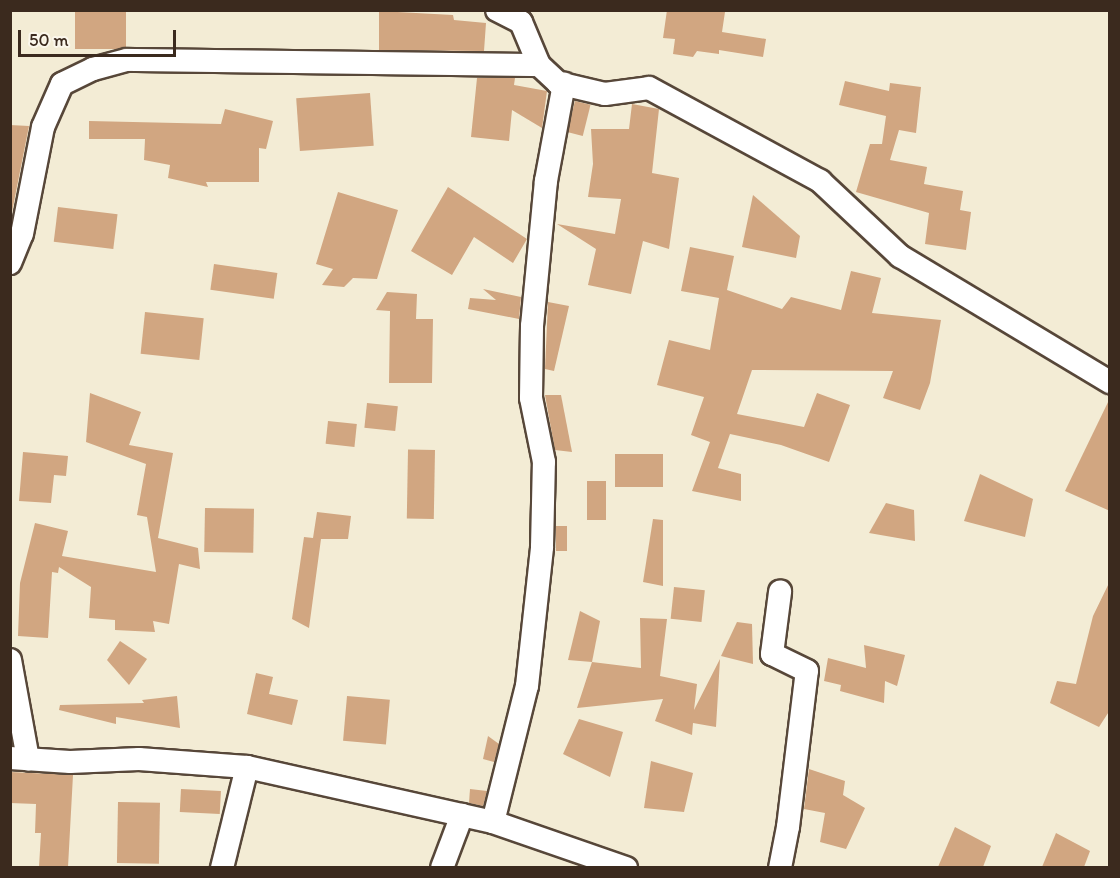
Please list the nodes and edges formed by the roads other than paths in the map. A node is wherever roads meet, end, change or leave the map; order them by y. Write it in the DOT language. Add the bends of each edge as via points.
graph roads {
  1 [pos="497,10"];
  2 [pos="539,65"];
  3 [pos="564,84"];
  4 [pos="10,263"];
  5 [pos="1110,382"];
  6 [pos="780,592"];
  7 [pos="10,660"];
  8 [pos="19,758"];
  9 [pos="247,767"];
  10 [pos="462,815"];
  11 [pos="493,822"];
  12 [pos="222,867"];
  13 [pos="442,867"];
  14 [pos="626,867"];
  15 [pos="780,867"];
  1 -- 2 [label="street" via="521,22"];
  2 -- 3 [label="street"];
  2 -- 4 [label="street" via="127,60 93,69 62,84 43,127 22,234"];
  3 -- 5 [label="street" via="605,94 649,87 820,181 900,256"];
  3 -- 11 [label="street" via="546,181 532,326 531,398 544,462 542,547 527,686"];
  6 -- 15 [label="street" via="772,654 807,670"];
  7 -- 8 [label="street"];
  8 -- 9 [label="street" via="139,759"];
  9 -- 10 [label="street"];
  9 -- 12 [label="street"];
  10 -- 11 [label="street"];
  10 -- 13 [label="street"];
  11 -- 14 [label="street"];
}
